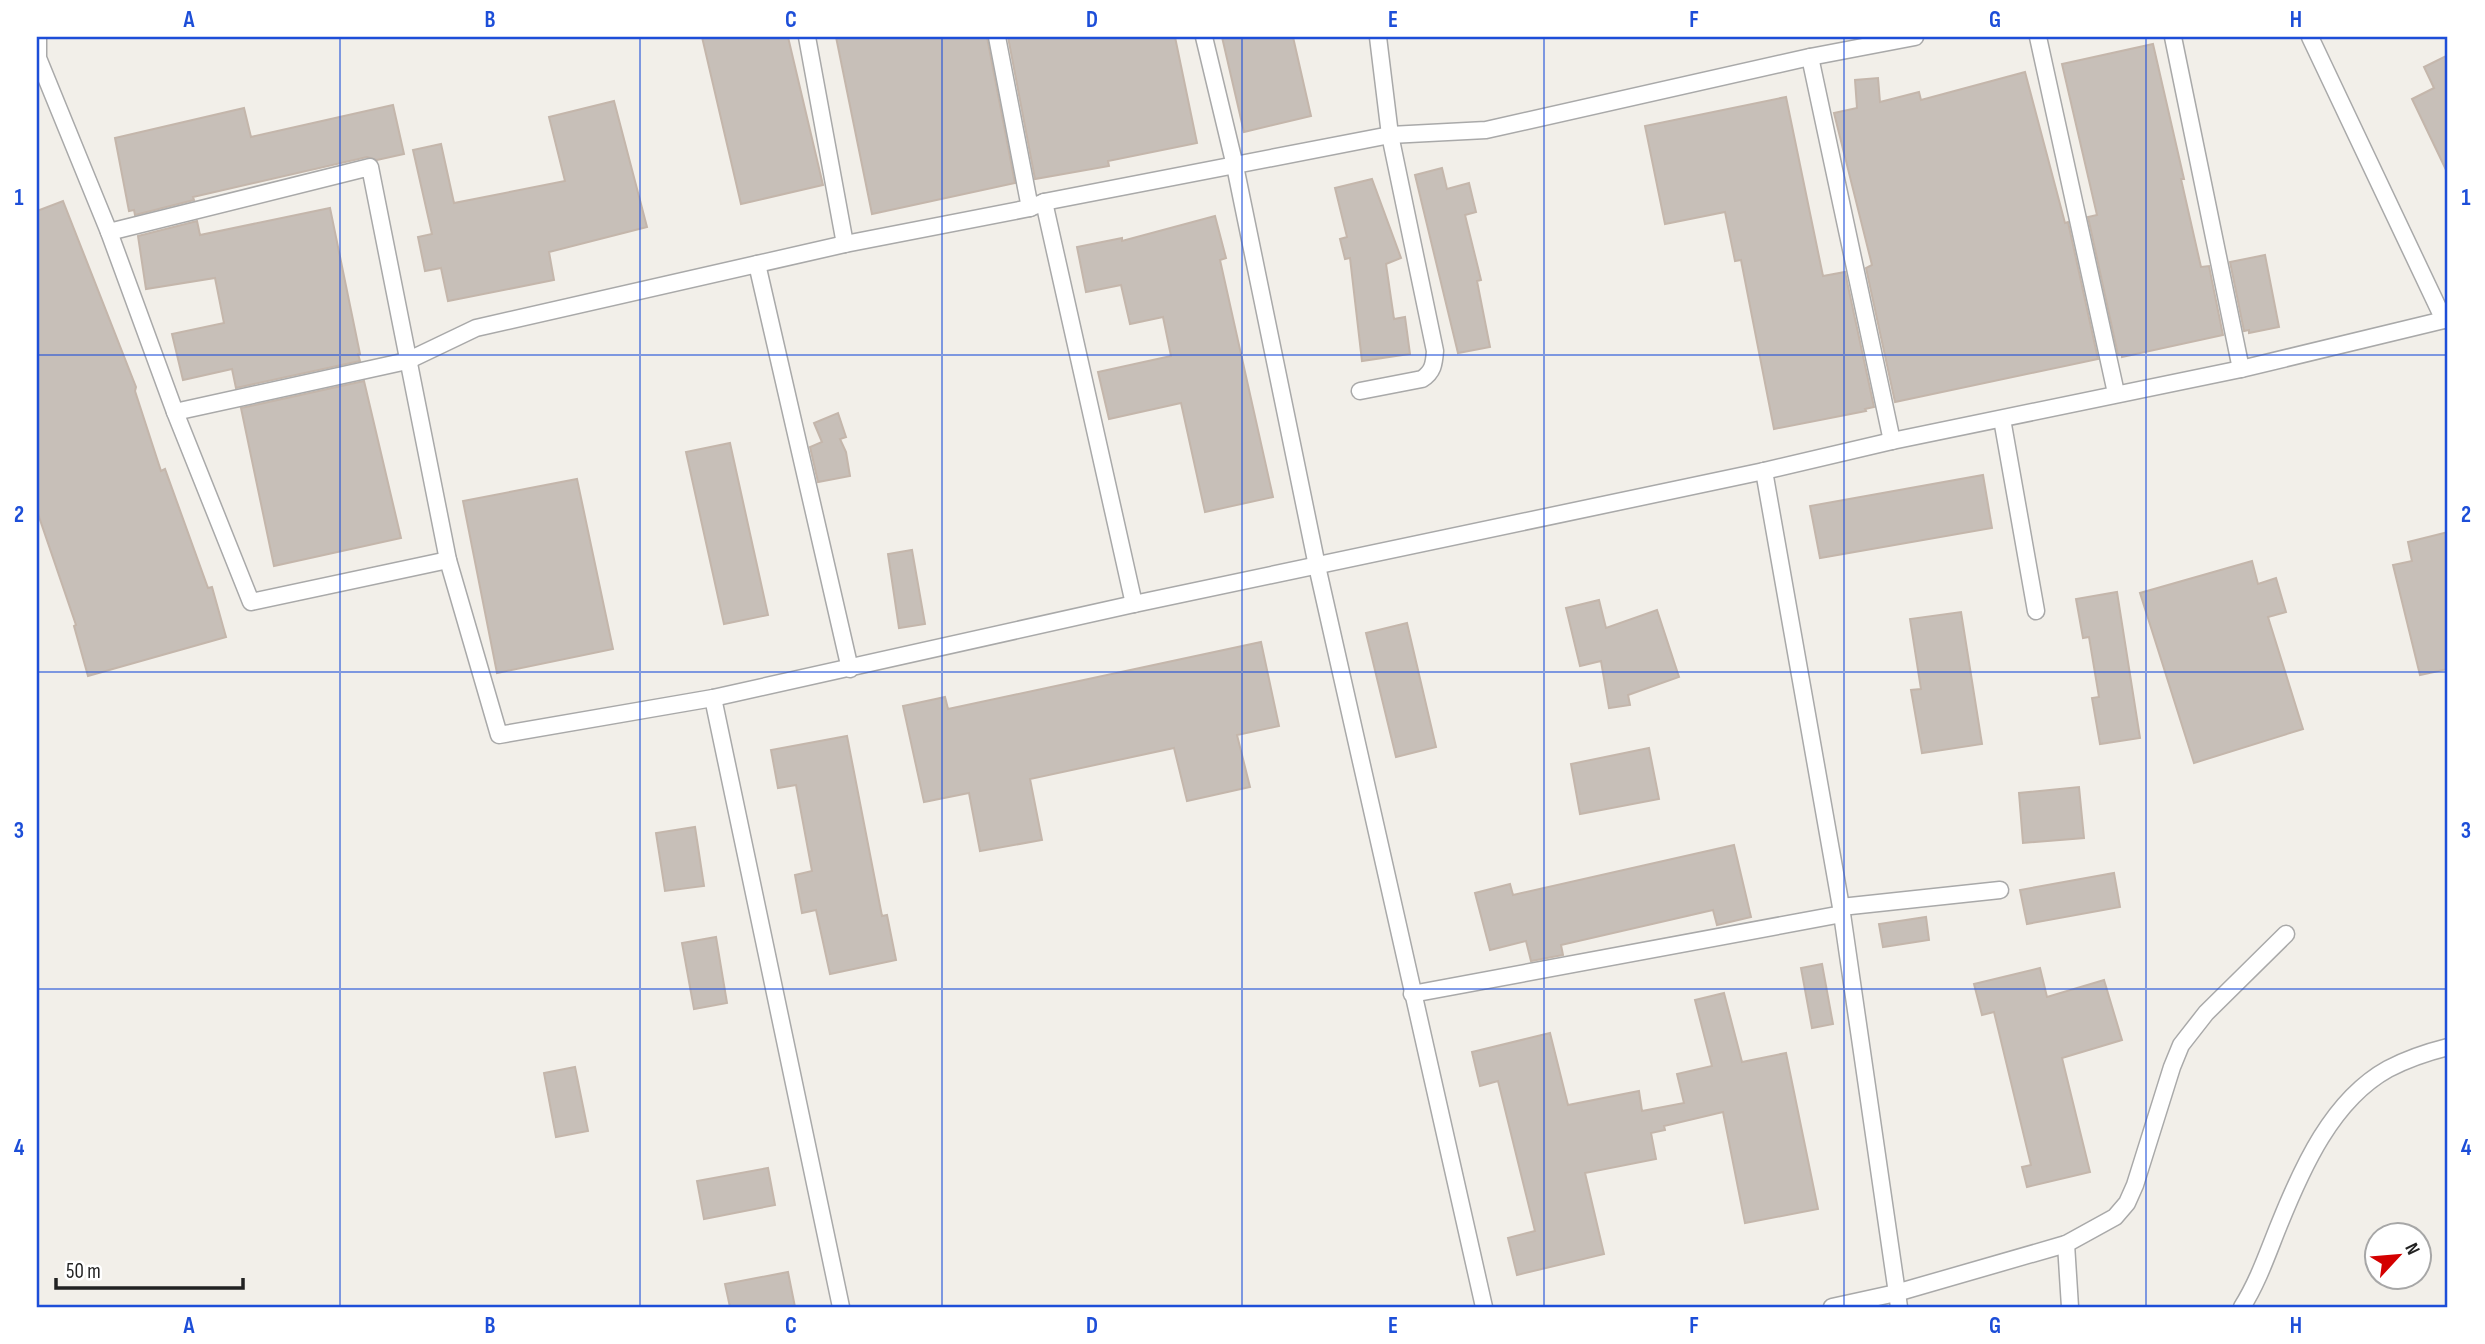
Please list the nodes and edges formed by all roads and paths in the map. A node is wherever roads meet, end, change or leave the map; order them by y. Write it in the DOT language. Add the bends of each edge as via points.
graph roads {
  1 [pos="38,37"];
  2 [pos="807,37"];
  3 [pos="997,37"];
  4 [pos="1204,37"];
  5 [pos="1378,37"];
  6 [pos="1915,37"];
  7 [pos="2038,37"];
  8 [pos="2173,37"];
  9 [pos="2310,37"];
  10 [pos="1810,57"];
  11 [pos="1390,135"];
  12 [pos="1235,166"];
  13 [pos="1037,205"];
  14 [pos="109,232"];
  15 [pos="845,244"];
  16 [pos="757,264"];
  17 [pos="2446,320"];
  18 [pos="408,360"];
  19 [pos="2241,369"];
  20 [pos="1360,391"];
  21 [pos="2116,393"];
  22 [pos="175,412"];
  23 [pos="2002,419"];
  24 [pos="1892,441"];
  25 [pos="1764,471"];
  26 [pos="448,561"];
  27 [pos="1317,566"];
  28 [pos="1134,604"];
  29 [pos="2036,611"];
  30 [pos="850,669"];
  31 [pos="712,698"];
  32 [pos="2000,890"];
  33 [pos="1842,910"];
  34 [pos="2286,934"];
  35 [pos="1412,994"];
  36 [pos="2448,1047"];
  37 [pos="2067,1244"];
  38 [pos="1897,1300"];
  39 [pos="841,1307"];
  40 [pos="1484,1307"];
  41 [pos="1832,1307"];
  42 [pos="2070,1307"];
  43 [pos="2242,1307"];
  1 -- 14 [label="lane" via="38,58"];
  2 -- 15 [label="lane"];
  3 -- 13 [label="lane"];
  4 -- 12 [label="lane"];
  5 -- 11 [label="lane"];
  6 -- 10 [label="lane"];
  7 -- 21 [label="lane"];
  8 -- 19 [label="lane"];
  9 -- 17 [label="lane"];
  10 -- 11 [label="lane" via="1486,130"];
  10 -- 24 [label="lane"];
  11 -- 12 [label="lane"];
  11 -- 20 [label="lane" via="1434,364 1422,379"];
  12 -- 13 [label="lane"];
  12 -- 27 [label="lane"];
  13 -- 15 [label="lane"];
  13 -- 28 [label="lane"];
  14 -- 18 [label="lane" via="370,167"];
  14 -- 22 [label="lane"];
  15 -- 16 [label="lane"];
  16 -- 18 [label="lane" via="476,328"];
  16 -- 30 [label="lane"];
  17 -- 19 [label="lane"];
  18 -- 22 [label="lane"];
  18 -- 26 [label="lane"];
  19 -- 21 [label="lane"];
  21 -- 23 [label="lane"];
  22 -- 26 [label="lane" via="251,602"];
  23 -- 24 [label="lane"];
  23 -- 29 [label="lane"];
  24 -- 25 [label="lane"];
  25 -- 27 [label="lane"];
  25 -- 33 [label="lane"];
  26 -- 31 [label="lane" via="499,735"];
  27 -- 28 [label="lane"];
  27 -- 35 [label="lane"];
  28 -- 30 [label="lane"];
  30 -- 31 [label="lane"];
  31 -- 39 [label="lane"];
  32 -- 33 [label="lane"];
  33 -- 35 [label="lane"];
  33 -- 38 [label="lane"];
  34 -- 37 [label="lane" via="2206,1013 2181,1045 2127,1203 2115,1217"];
  35 -- 40 [label="lane"];
  36 -- 43 [label="lane" via="2386,1070 2342,1108 2313,1152"];
  37 -- 38 [label="lane"];
  37 -- 42 [label="lane"];
  38 -- 41 [label="lane"];
}
